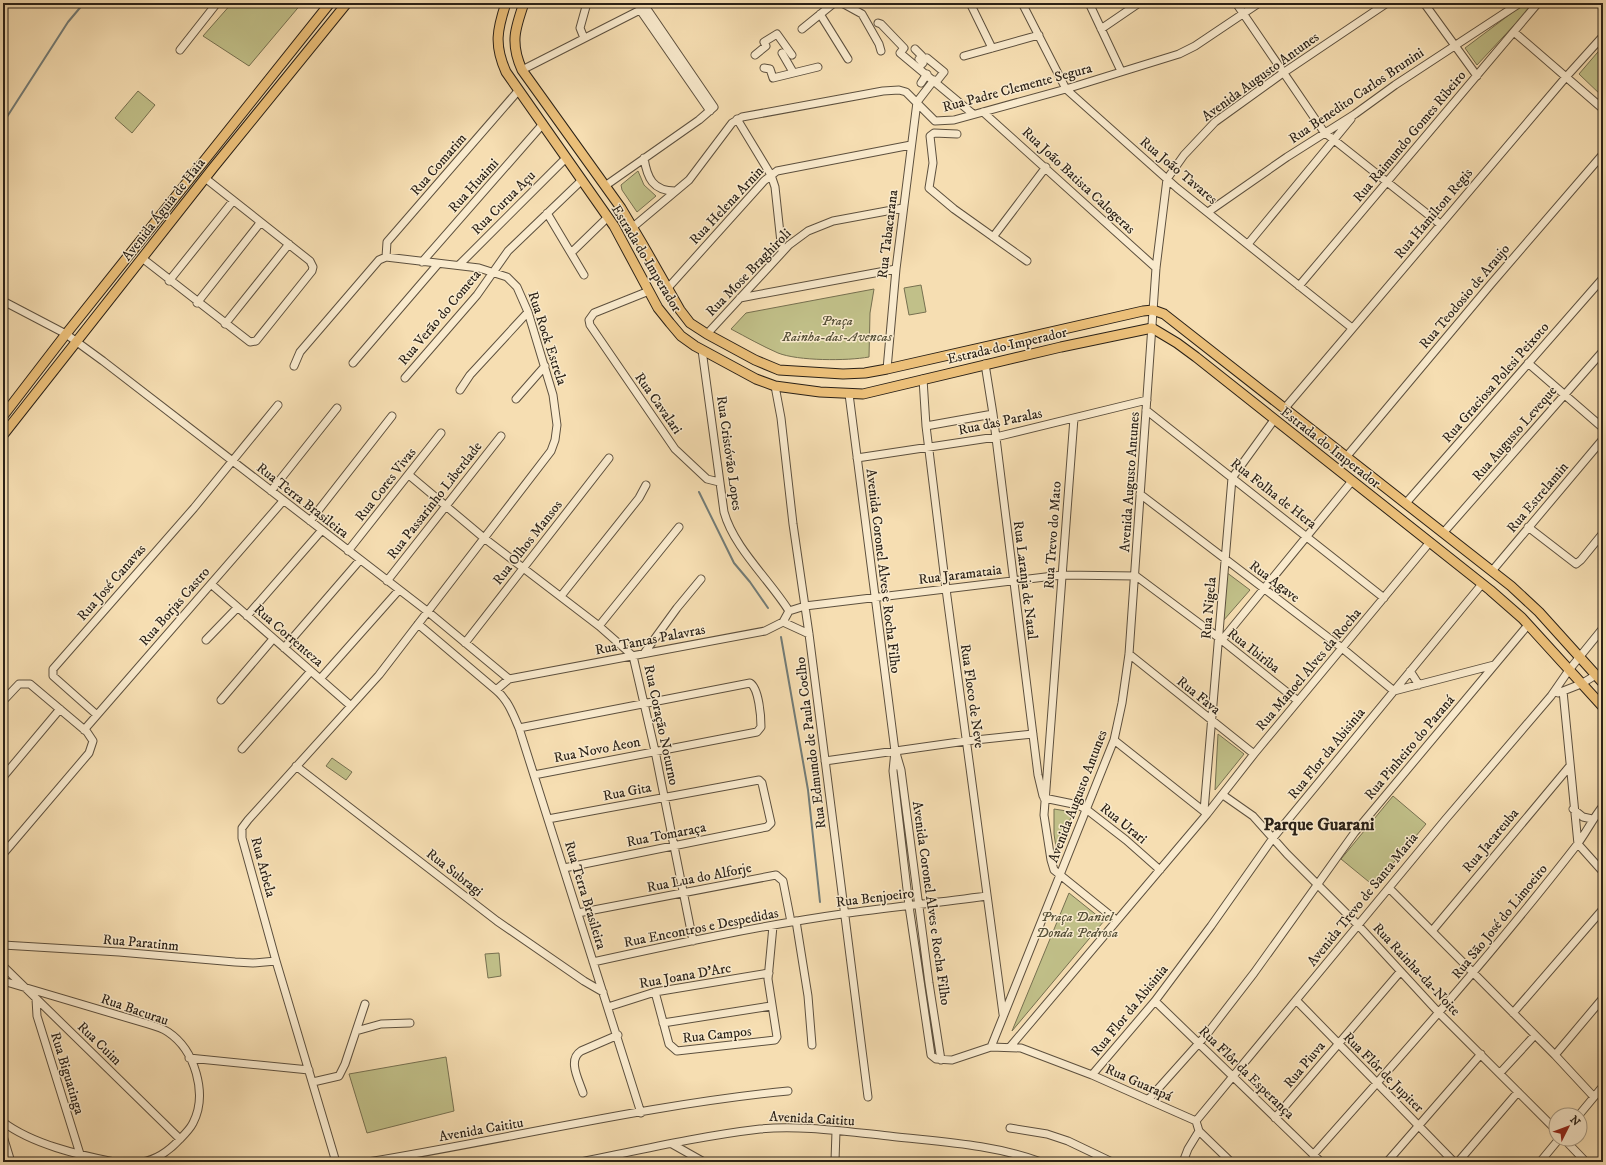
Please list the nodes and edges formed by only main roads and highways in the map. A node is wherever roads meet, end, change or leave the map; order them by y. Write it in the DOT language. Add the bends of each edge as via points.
graph roads {
  1 [pos="330,3"];
  2 [pos="347,3"];
  3 [pos="506,3"];
  4 [pos="524,3"];
  5 [pos="645,247"];
  6 [pos="630,255"];
  7 [pos="1055,331"];
  8 [pos="1068,345"];
  9 [pos="3,416"];
  10 [pos="3,435"];
  11 [pos="1569,670"];
  12 [pos="1593,672"];
  13 [pos="1603,683"];
  14 [pos="1603,707"];
  1 -- 9 [label="main road, Avenida Águia de Haia"];
  2 -- 10 [label="main road, Avenida Águia de Haia" via="205,178"];
  3 -- 6 [label="main road, Estrada do Imperador" via="500,22 498,49 506,72 608,217"];
  4 -- 5 [label="main road, Estrada do Imperador" via="514,37 517,59 522,70"];
  5 -- 6 [label="main road"];
  5 -- 7 [label="main road, Estrada do Imperador" via="684,317 707,334 779,370 865,373"];
  6 -- 8 [label="main road, Estrada do Imperador" via="658,308 681,336 756,379 775,386 862,394"];
  7 -- 8 [label="main road"];
  7 -- 12 [label="main road, Estrada do Imperador" via="1153,310 1172,319 1525,598"];
  8 -- 11 [label="main road, Estrada do Imperador" via="1152,328 1177,343 1482,584 1528,625"];
  11 -- 12 [label="main road"];
  11 -- 14 [label="main road, Estrada do Imperador"];
  12 -- 13 [label="main road, Estrada do Imperador"];
}
